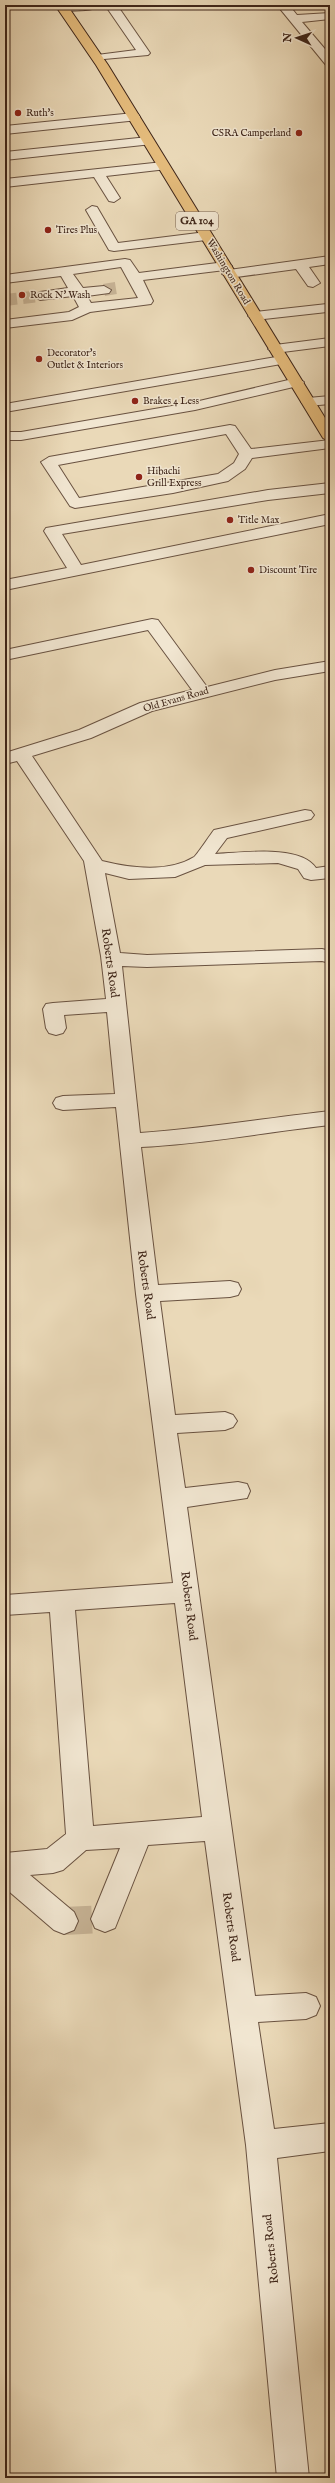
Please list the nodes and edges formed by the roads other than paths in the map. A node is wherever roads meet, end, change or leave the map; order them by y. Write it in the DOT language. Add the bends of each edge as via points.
graph roads {
  1 [pos="98,5"];
  2 [pos="111,5"];
  3 [pos="283,5"];
  4 [pos="62,7"];
  5 [pos="330,16"];
  6 [pos="295,19"];
  7 [pos="323,36"];
  8 [pos="309,37"];
  9 [pos="324,49"];
  10 [pos="97,58"];
  11 [pos="330,63"];
  12 [pos="125,103"];
  13 [pos="111,104"];
  14 [pos="134,117"];
  15 [pos="5,130"];
  16 [pos="148,141"];
  17 [pos="5,156"];
  18 [pos="163,166"];
  19 [pos="98,173"];
  20 [pos="5,183"];
  21 [pos="114,198"];
  22 [pos="92,210"];
  23 [pos="206,236"];
  24 [pos="114,247"];
  25 [pos="86,255"];
  26 [pos="330,260"];
  27 [pos="300,264"];
  28 [pos="227,270"];
  29 [pos="5,279"];
  30 [pos="135,279"];
  31 [pos="313,283"];
  32 [pos="73,284"];
  33 [pos="124,288"];
  34 [pos="40,296"];
  35 [pos="328,306"];
  36 [pos="87,308"];
  37 [pos="255,316"];
  38 [pos="330,322"];
  39 [pos="5,324"];
  40 [pos="330,342"];
  41 [pos="279,354"];
  42 [pos="297,382"];
  43 [pos="330,400"];
  44 [pos="308,402"];
  45 [pos="5,408"];
  46 [pos="5,436"];
  47 [pos="330,438"];
  48 [pos="330,444"];
  49 [pos="247,454"];
  50 [pos="330,488"];
  51 [pos="330,519"];
  52 [pos="76,570"];
  53 [pos="5,585"];
  54 [pos="5,655"];
  55 [pos="330,666"];
  56 [pos="202,692"];
  57 [pos="14,757"];
  58 [pos="305,815"];
  59 [pos="202,860"];
  60 [pos="93,864"];
  61 [pos="330,872"];
  62 [pos="330,957"];
  63 [pos="111,959"];
  64 [pos="116,1006"];
  65 [pos="56,1028"];
  66 [pos="126,1100"];
  67 [pos="63,1103"];
  68 [pos="330,1118"];
  69 [pos="130,1141"];
  70 [pos="230,1289"];
  71 [pos="147,1294"];
  72 [pos="226,1421"];
  73 [pos="165,1425"];
  74 [pos="238,1491"];
  75 [pos="175,1499"];
  76 [pos="187,1592"];
  77 [pos="62,1601"];
  78 [pos="5,1605"];
  79 [pos="217,1828"];
  80 [pos="139,1834"];
  81 [pos="80,1838"];
  82 [pos="5,1865"];
  83 [pos="5,1871"];
  84 [pos="105,1920"];
  85 [pos="64,1921"];
  86 [pos="306,2006"];
  87 [pos="244,2010"];
  88 [pos="330,2138"];
  89 [pos="261,2145"];
  90 [pos="293,2478"];
  1 -- 4 [label="street"];
  2 -- 10 [label="street" via="144,53"];
  3 -- 6 [label="street"];
  4 -- 10 [label="main road, Washington Road / GA 104"];
  5 -- 6 [label="street"];
  6 -- 8 [label="street"];
  7 -- 8 [label="street"];
  8 -- 9 [label="street"];
  9 -- 11 [label="street"];
  10 -- 12 [label="main road, Washington Road / GA 104"];
  12 -- 13 [label="street"];
  12 -- 14 [label="main road, Washington Road / GA 104"];
  14 -- 15 [label="street" via="66,119"];
  14 -- 16 [label="main road, Washington Road / GA 104"];
  16 -- 17 [label="street"];
  16 -- 18 [label="main road, Washington Road / GA 104"];
  18 -- 19 [label="street"];
  18 -- 23 [label="main road, Washington Road / GA 104"];
  19 -- 20 [label="street"];
  19 -- 21 [label="street"];
  22 -- 24 [label="street"];
  23 -- 24 [label="street"];
  23 -- 28 [label="main road, Washington Road / GA 104"];
  24 -- 25 [label="street" via="101,253"];
  26 -- 27 [label="street"];
  27 -- 28 [label="street"];
  27 -- 31 [label="street"];
  28 -- 30 [label="street"];
  28 -- 37 [label="main road, Washington Road / GA 104"];
  29 -- 32 [label="street"];
  30 -- 32 [label="street"];
  30 -- 32 [label="street" via="125,263"];
  30 -- 33 [label="street"];
  30 -- 36 [label="street" via="146,300"];
  32 -- 34 [label="street"];
  32 -- 36 [label="street"];
  35 -- 37 [label="street"];
  35 -- 38 [label="street"];
  36 -- 39 [label="street" via="72,316"];
  37 -- 41 [label="main road, Washington Road / GA 104"];
  40 -- 41 [label="street"];
  41 -- 42 [label="main road, Washington Road / GA 104"];
  41 -- 45 [label="street"];
  42 -- 44 [label="main road, Washington Road / GA 104"];
  42 -- 46 [label="street" via="187,407 21,436"];
  43 -- 44 [label="street"];
  44 -- 47 [label="main road, Washington Road / GA 104"];
  48 -- 49 [label="street"];
  49 -- 49 [label="street" via="240,466 223,478 75,503 49,462 230,429"];
  50 -- 52 [label="street" via="268,495 52,531"];
  51 -- 52 [label="street"];
  52 -- 53 [label="street"];
  54 -- 56 [label="street" via="152,624"];
  55 -- 56 [label="street, Old Evans Road"];
  56 -- 57 [label="street, Old Evans Road" via="146,707 85,734"];
  57 -- 60 [label="street, Roberts Road"];
  58 -- 59 [label="street" via="221,834"];
  59 -- 60 [label="street" via="175,871 129,873"];
  59 -- 61 [label="street" via="279,857 305,865 312,874"];
  60 -- 63 [label="street, Roberts Road"];
  62 -- 63 [label="street" via="322,955 147,961"];
  63 -- 64 [label="street, Roberts Road"];
  64 -- 65 [label="street" via="54,1009"];
  64 -- 66 [label="street, Roberts Road"];
  66 -- 67 [label="street"];
  66 -- 69 [label="street, Roberts Road"];
  68 -- 69 [label="street" via="179,1138"];
  69 -- 71 [label="street, Roberts Road"];
  70 -- 71 [label="street"];
  71 -- 73 [label="street, Roberts Road"];
  72 -- 73 [label="street"];
  73 -- 75 [label="street, Roberts Road"];
  74 -- 75 [label="street"];
  75 -- 76 [label="street, Roberts Road"];
  76 -- 77 [label="street"];
  76 -- 79 [label="street, Roberts Road"];
  77 -- 78 [label="street"];
  77 -- 81 [label="street"];
  79 -- 80 [label="street"];
  79 -- 87 [label="street, Roberts Road"];
  80 -- 81 [label="street"];
  80 -- 84 [label="street"];
  81 -- 82 [label="street" via="53,1861"];
  83 -- 85 [label="street"];
  86 -- 87 [label="street"];
  87 -- 89 [label="street, Roberts Road"];
  88 -- 89 [label="street"];
  89 -- 90 [label="street, Roberts Road"];
}
